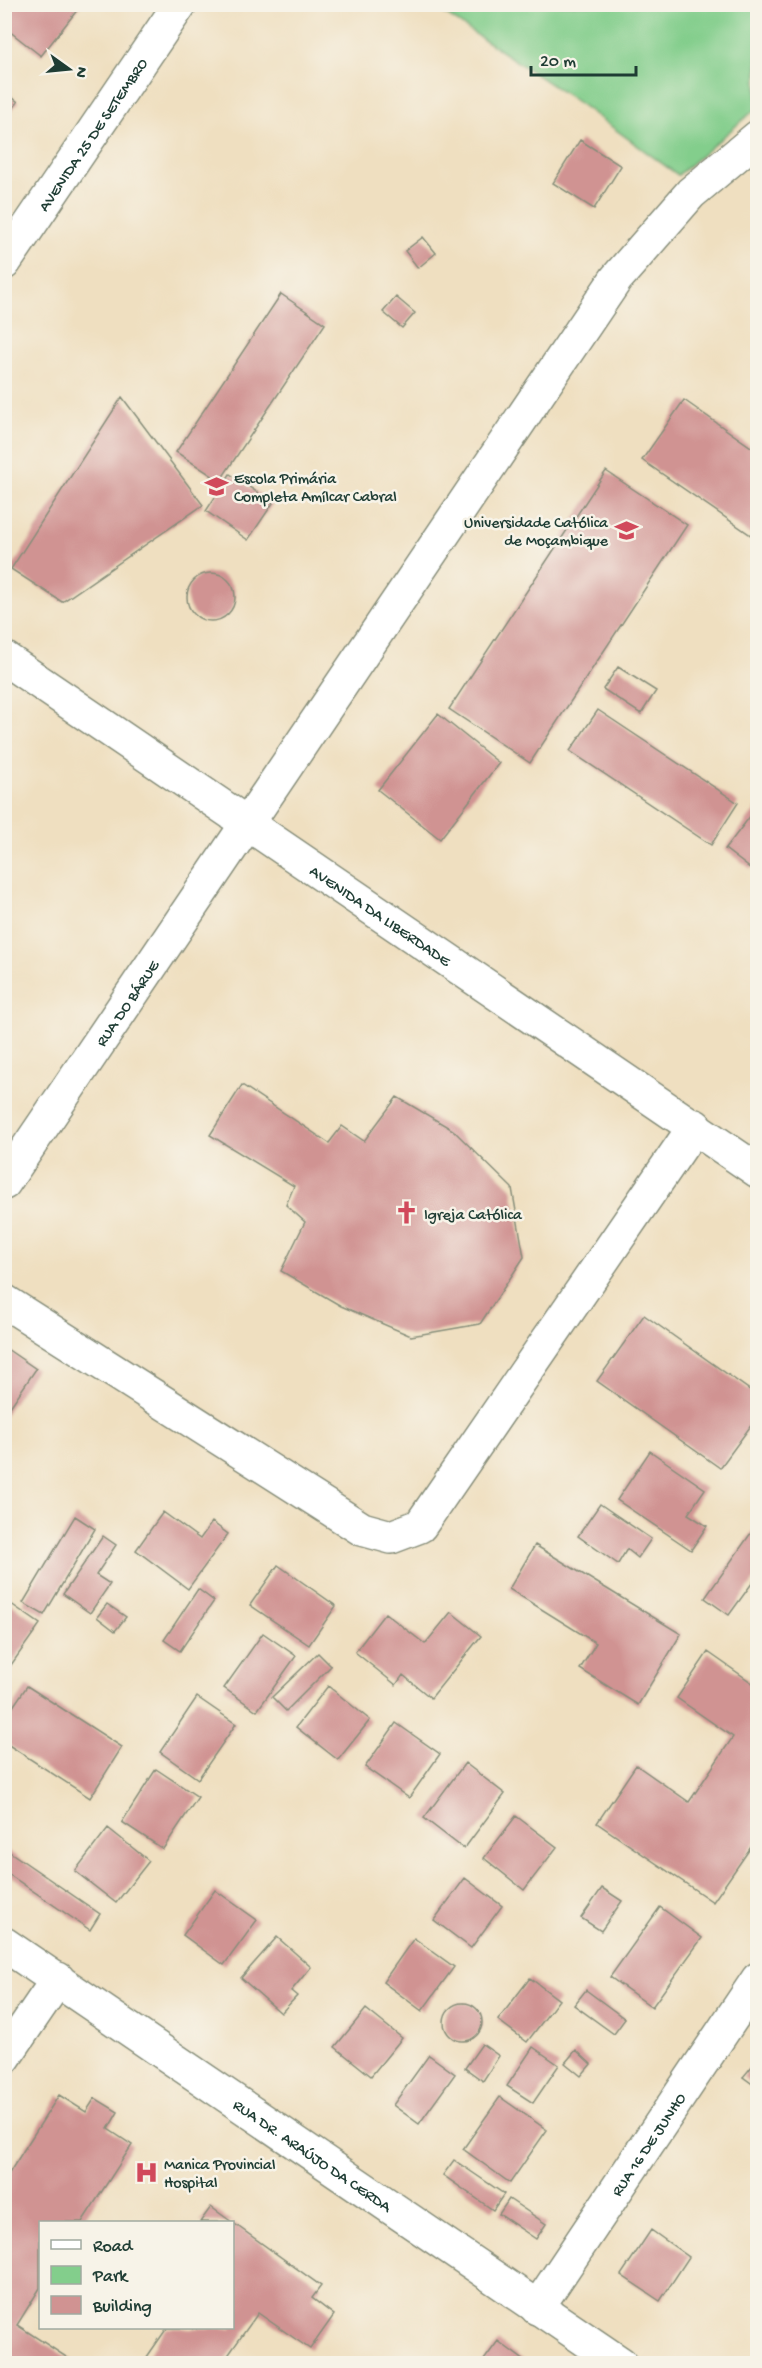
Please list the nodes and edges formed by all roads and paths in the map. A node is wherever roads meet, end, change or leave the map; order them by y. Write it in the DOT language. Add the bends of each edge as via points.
graph roads {
  1 [pos="180,4"];
  2 [pos="758,137"];
  3 [pos="4,263"];
  4 [pos="4,658"];
  5 [pos="248,823"];
  6 [pos="695,1126"];
  7 [pos="758,1171"];
  8 [pos="4,1183"];
  9 [pos="4,1301"];
  10 [pos="4,1944"];
  11 [pos="58,1979"];
  12 [pos="758,1980"];
  13 [pos="4,2058"];
  14 [pos="537,2308"];
  15 [pos="621,2364"];
  1 -- 3 [label="street, AVENIDA 25 DE SETEMBRO"];
  2 -- 5 [label="street, RUA DO BÁRUE" via="691,192 616,279"];
  4 -- 5 [label="street, AVENIDA DA LIBERDADE"];
  5 -- 6 [label="street, AVENIDA DA LIBERDADE"];
  5 -- 8 [label="street, RUA DO BÁRUE"];
  6 -- 7 [label="street, AVENIDA DA LIBERDADE"];
  6 -- 9 [label="street" via="420,1526 391,1538 362,1528"];
  10 -- 11 [label="street, RUA DR. ARAÚJO DA CERDA"];
  11 -- 13 [label="street"];
  11 -- 14 [label="street, RUA DR. ARAÚJO DA CERDA"];
  12 -- 14 [label="street, RUA 16 DE JUNHO"];
  14 -- 15 [label="street, RUA DR. ARAÚJO DA CERDA"];
}
